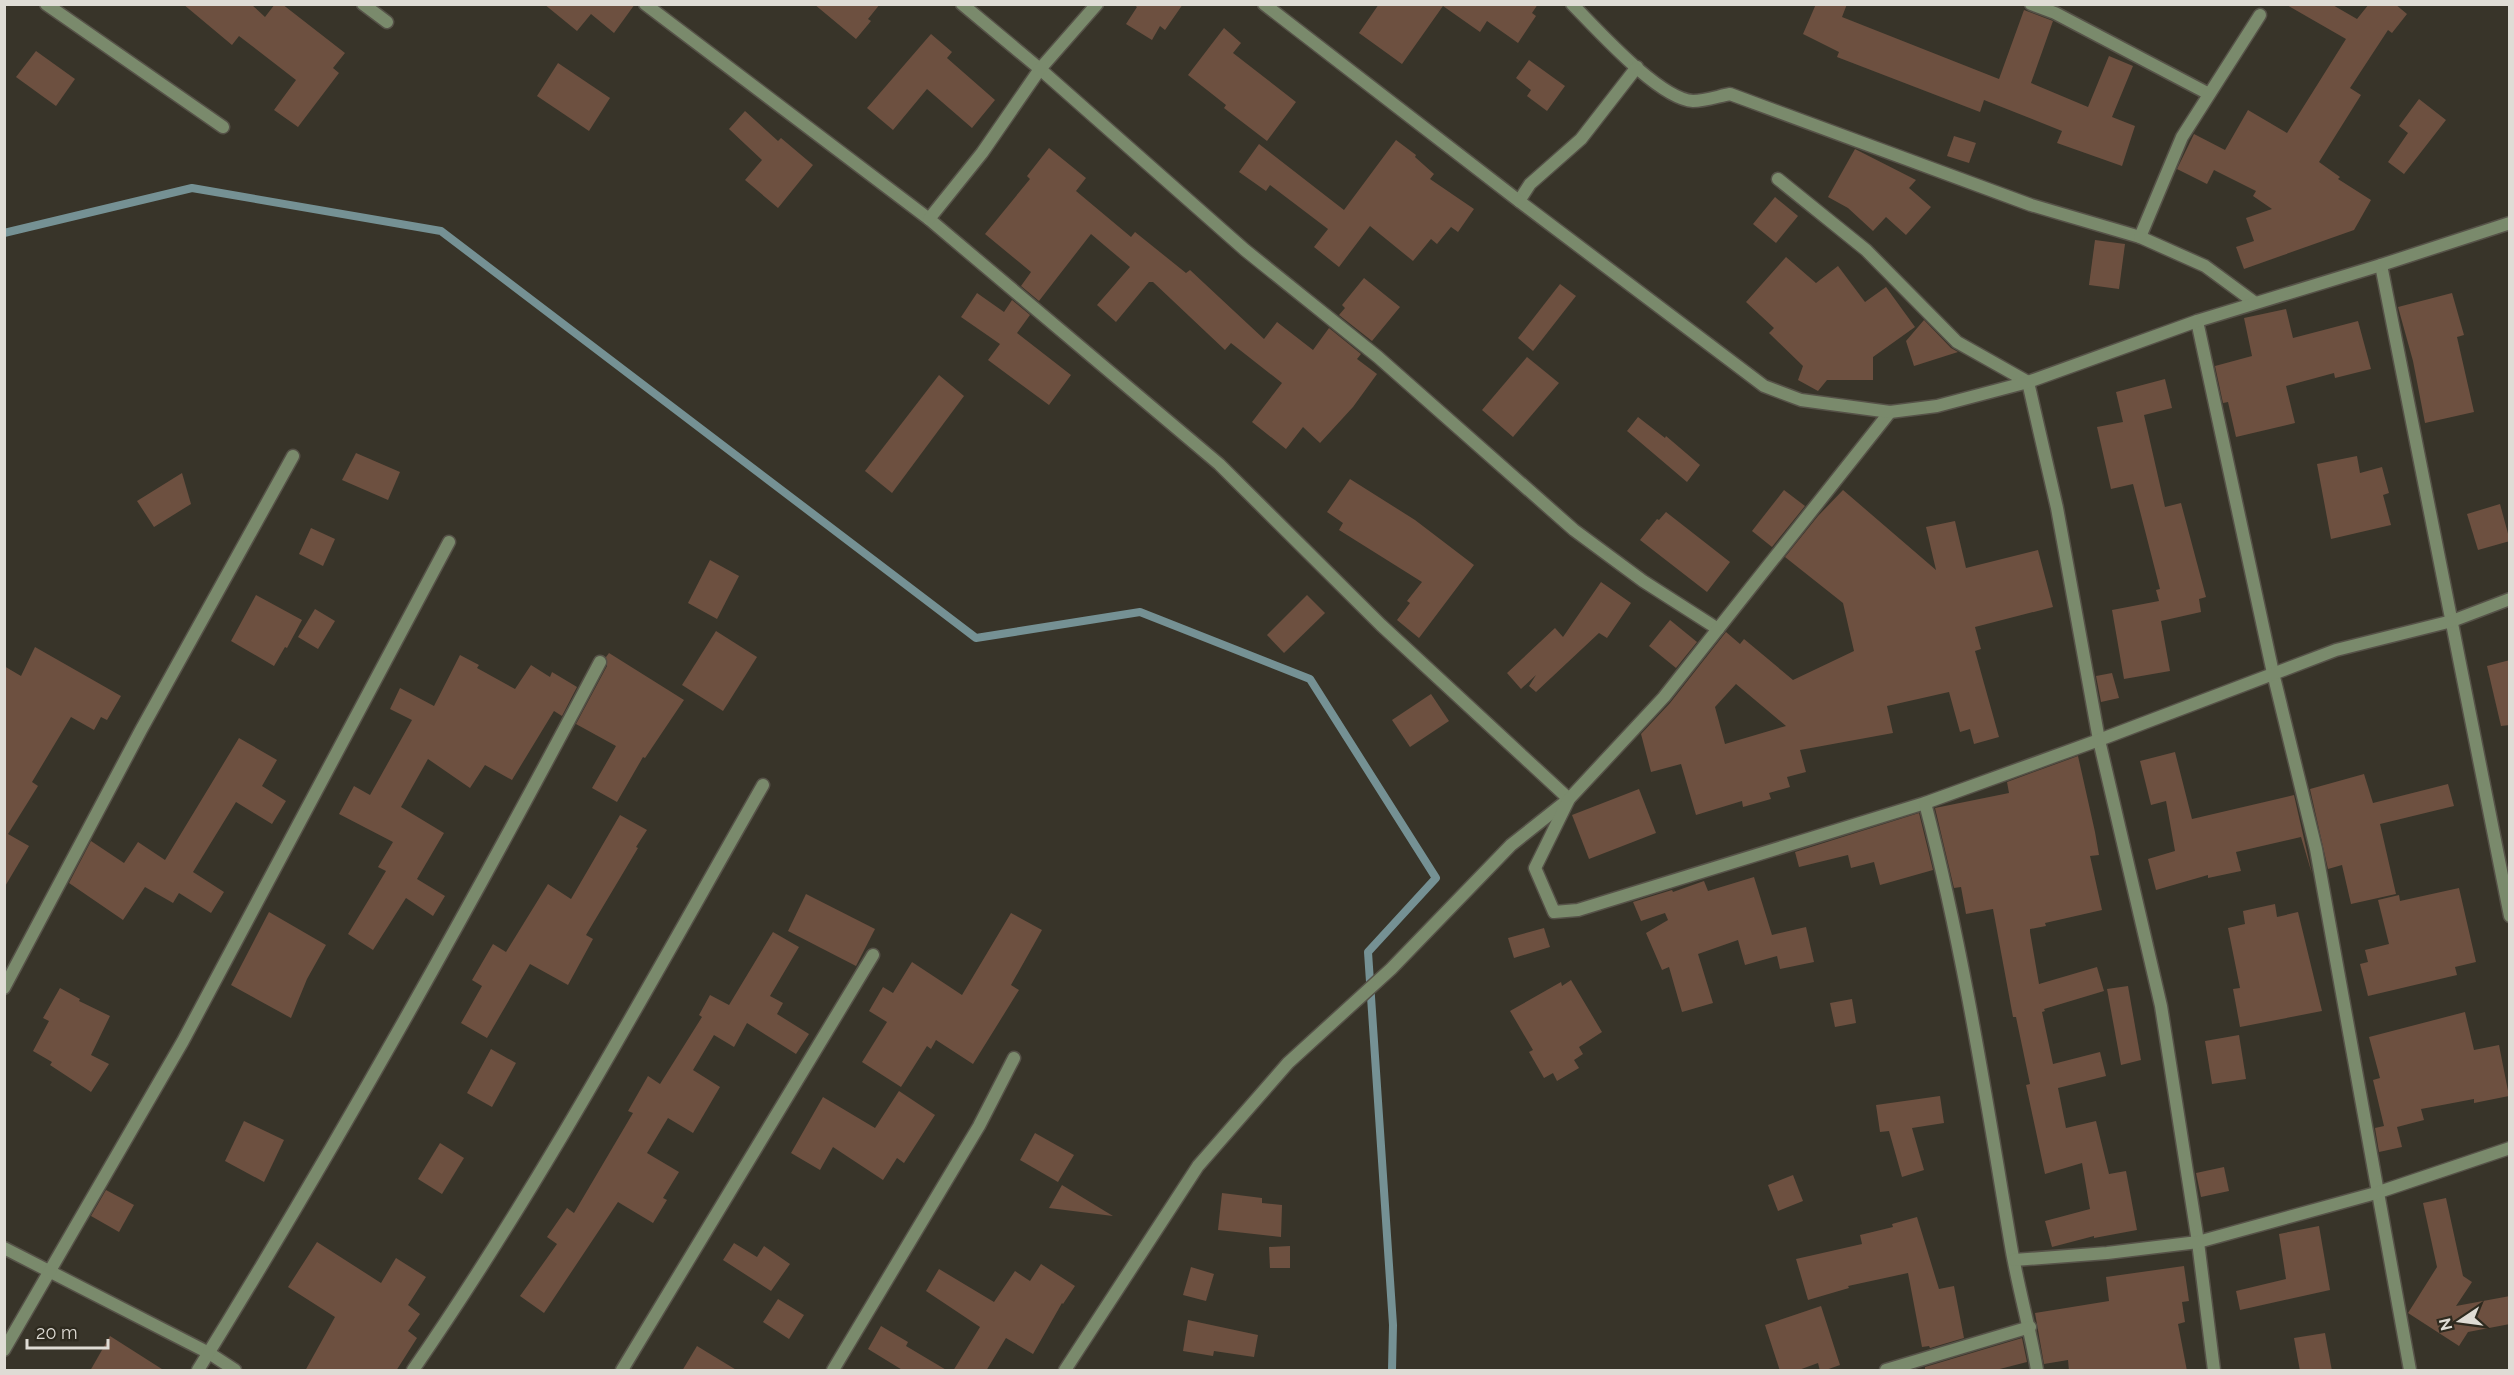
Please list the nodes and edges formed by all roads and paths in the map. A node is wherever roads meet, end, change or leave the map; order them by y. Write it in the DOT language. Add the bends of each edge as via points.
graph roads {
  1 [pos="46,4"];
  2 [pos="363,4"];
  3 [pos="645,4"];
  4 [pos="962,4"];
  5 [pos="1097,4"];
  6 [pos="1264,4"];
  7 [pos="1572,4"];
  8 [pos="2031,4"];
  9 [pos="2260,15"];
  10 [pos="387,22"];
  11 [pos="1637,67"];
  12 [pos="1040,69"];
  13 [pos="2209,94"];
  14 [pos="223,127"];
  15 [pos="1778,179"];
  16 [pos="1519,201"];
  17 [pos="929,219"];
  18 [pos="2510,223"];
  19 [pos="2140,237"];
  20 [pos="2381,265"];
  21 [pos="2254,302"];
  22 [pos="2197,321"];
  23 [pos="2028,382"];
  24 [pos="1890,412"];
  25 [pos="293,456"];
  26 [pos="449,542"];
  27 [pos="2510,599"];
  28 [pos="2452,621"];
  29 [pos="1718,629"];
  30 [pos="600,662"];
  31 [pos="2273,674"];
  32 [pos="2100,740"];
  33 [pos="763,785"];
  34 [pos="1569,799"];
  35 [pos="1925,803"];
  36 [pos="2510,916"];
  37 [pos="873,955"];
  38 [pos="4,988"];
  39 [pos="1014,1058"];
  40 [pos="2510,1148"];
  41 [pos="2376,1193"];
  42 [pos="2198,1242"];
  43 [pos="4,1248"];
  44 [pos="2014,1260"];
  45 [pos="48,1271"];
  46 [pos="2030,1327"];
  47 [pos="4,1350"];
  48 [pos="209,1353"];
  49 [pos="198,1371"];
  50 [pos="235,1371"];
  51 [pos="413,1371"];
  52 [pos="622,1371"];
  53 [pos="833,1371"];
  54 [pos="1065,1371"];
  55 [pos="1886,1371"];
  56 [pos="2037,1371"];
  57 [pos="2214,1371"];
  58 [pos="2410,1371"];
  1 -- 14 [label="street"];
  2 -- 10 [label="street"];
  3 -- 17 [label="street"];
  4 -- 12 [label="street"];
  5 -- 12 [label="street"];
  6 -- 16 [label="street"];
  7 -- 11 [label="street"];
  8 -- 13 [label="street"];
  9 -- 13 [label="street"];
  11 -- 16 [label="street" via="1581,139 1530,184"];
  11 -- 19 [label="street" via="1668,93 1693,101 1730,94 2031,206"];
  12 -- 17 [label="street" via="982,153"];
  12 -- 29 [label="street" via="1245,250 1378,357 1574,530 1642,581"];
  13 -- 19 [label="street" via="2182,137"];
  15 -- 23 [label="street" via="1866,250 1957,342"];
  16 -- 24 [label="street" via="1764,386 1801,400"];
  17 -- 34 [label="street" via="1219,464 1382,625"];
  18 -- 20 [label="street"];
  19 -- 21 [label="street" via="2205,266"];
  20 -- 21 [label="street"];
  20 -- 28 [label="street"];
  21 -- 22 [label="street"];
  22 -- 23 [label="street"];
  22 -- 31 [label="street"];
  23 -- 24 [label="street" via="1937,406"];
  23 -- 32 [label="street" via="2057,508"];
  24 -- 29 [label="street"];
  25 -- 38 [label="street"];
  26 -- 45 [label="street" via="183,1041"];
  27 -- 28 [label="street"];
  28 -- 31 [label="street" via="2336,650"];
  28 -- 36 [label="street"];
  29 -- 34 [label="street" via="1664,696"];
  30 -- 48 [label="street" via="349,1118"];
  31 -- 32 [label="street"];
  31 -- 41 [label="street" via="2316,849"];
  32 -- 35 [label="street"];
  32 -- 42 [label="street" via="2161,1006"];
  33 -- 51 [label="street" via="557,1148"];
  34 -- 35 [label="street" via="1536,867 1554,912 1578,909"];
  34 -- 54 [label="street" via="1511,845 1391,969 1280,1071 1198,1166"];
  35 -- 44 [label="street" via="1956,934"];
  37 -- 52 [label="street"];
  39 -- 53 [label="street" via="979,1125"];
  40 -- 41 [label="street"];
  41 -- 42 [label="street"];
  41 -- 58 [label="street"];
  42 -- 44 [label="street"];
  42 -- 57 [label="street"];
  43 -- 45 [label="street"];
  44 -- 46 [label="street"];
  45 -- 47 [label="street"];
  45 -- 48 [label="street"];
  46 -- 55 [label="street"];
  46 -- 56 [label="street"];
  48 -- 49 [label="street"];
  48 -- 50 [label="street"];
}
